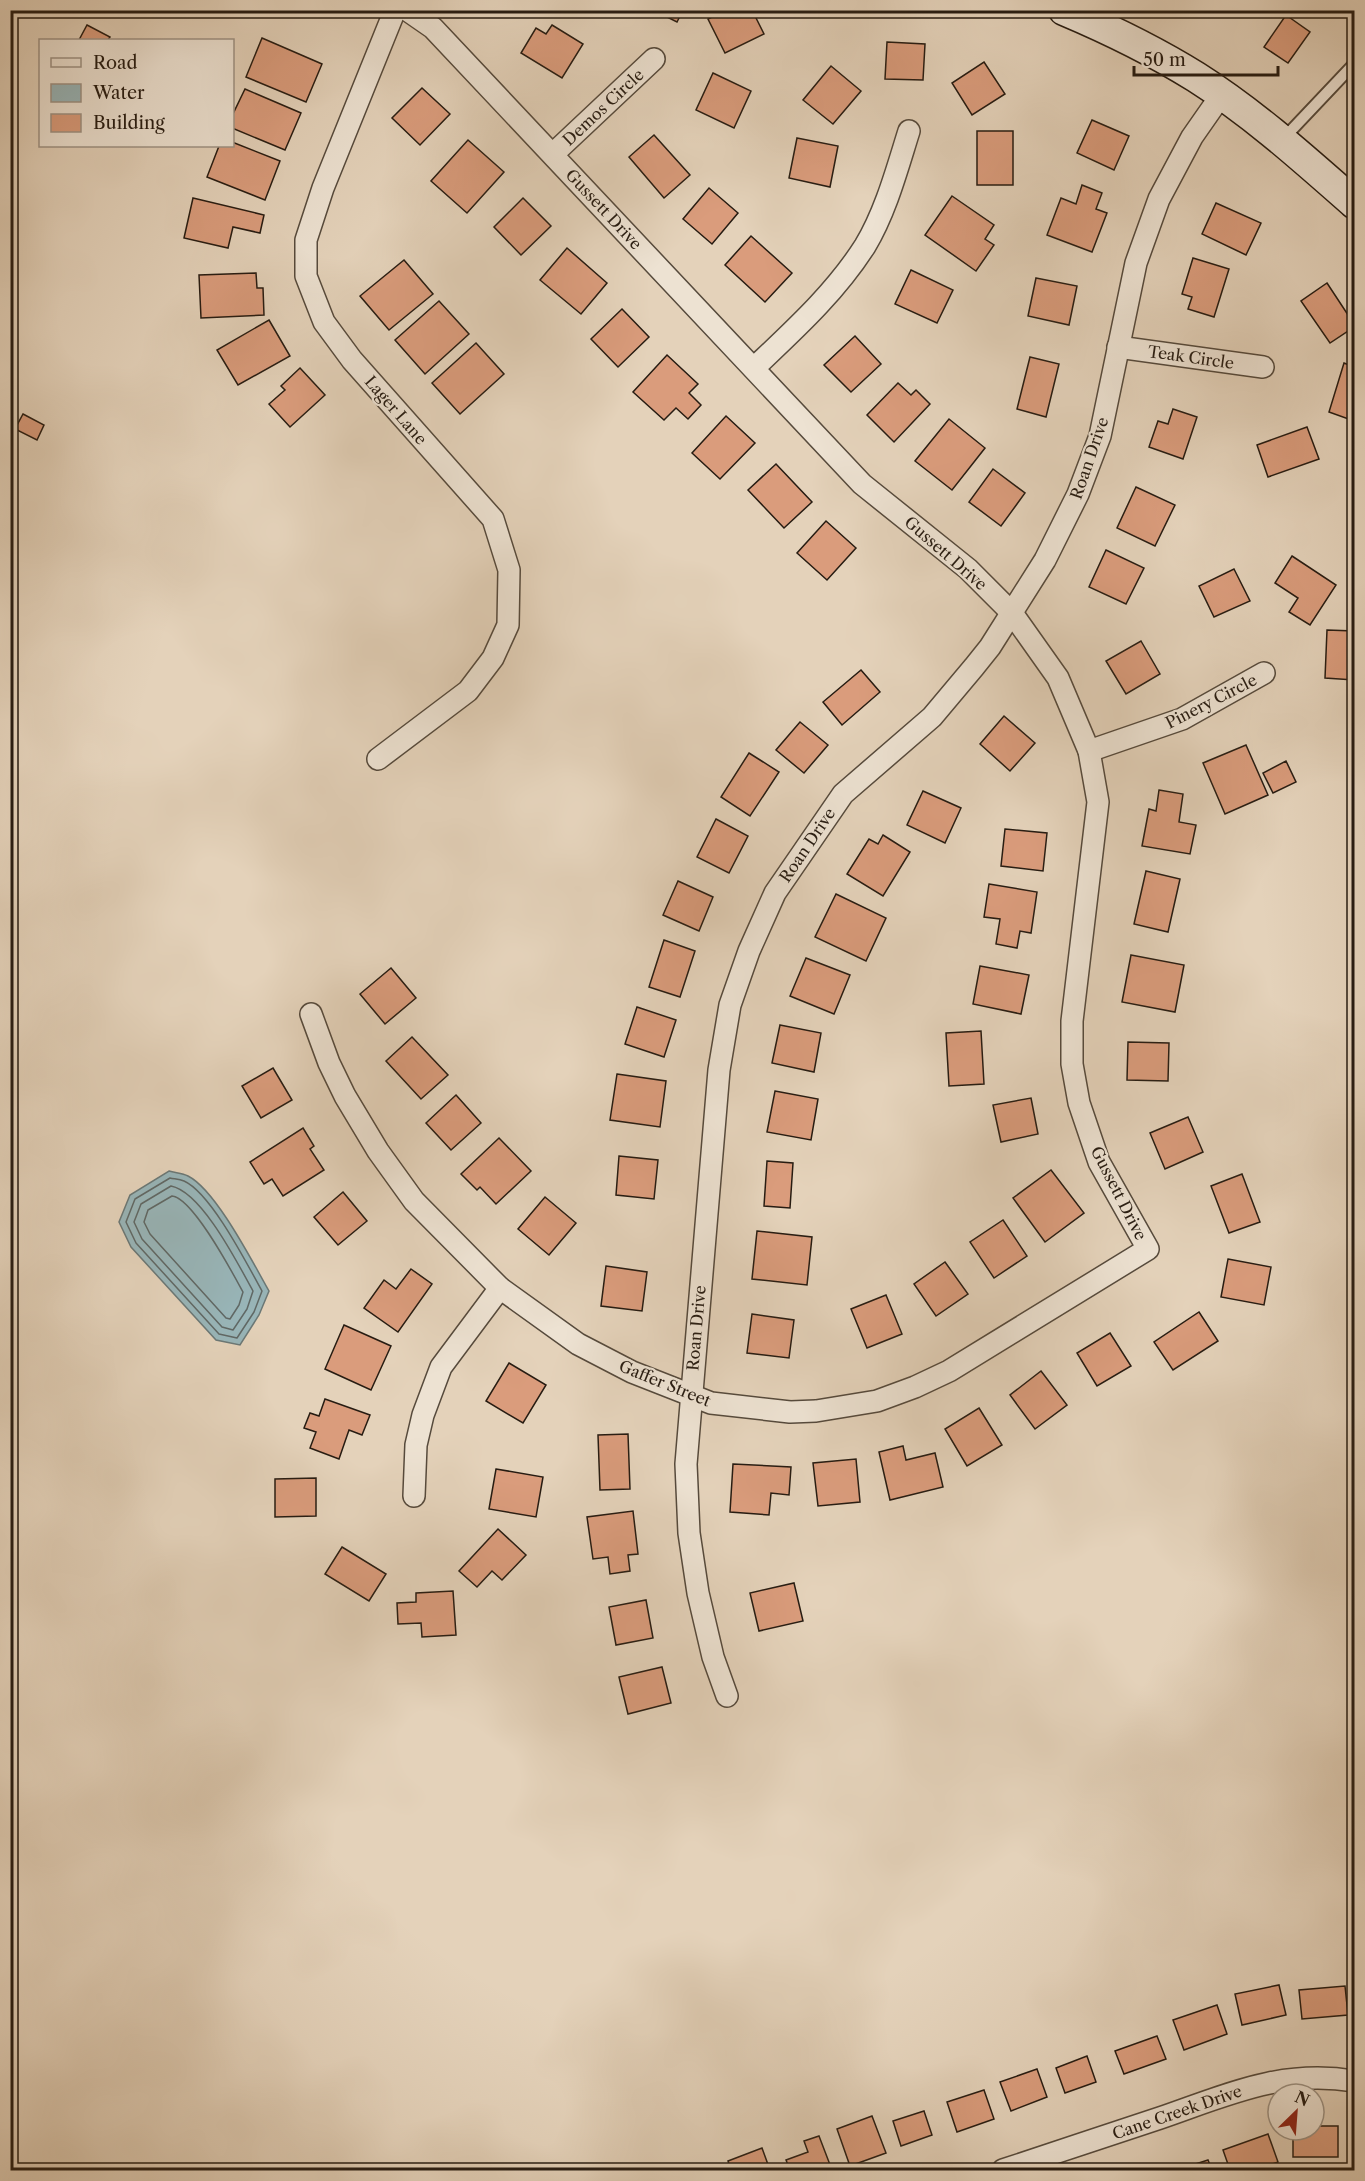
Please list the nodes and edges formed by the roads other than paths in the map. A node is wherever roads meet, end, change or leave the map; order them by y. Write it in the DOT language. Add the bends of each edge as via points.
graph roads {
  1 [pos="394,10"];
  2 [pos="407,10"];
  3 [pos="1064,10"];
  4 [pos="654,59"];
  5 [pos="1354,64"];
  6 [pos="1222,94"];
  7 [pos="909,130"];
  8 [pos="1282,141"];
  9 [pos="553,154"];
  10 [pos="1354,203"];
  11 [pos="1118,347"];
  12 [pos="1263,367"];
  13 [pos="754,368"];
  14 [pos="1012,613"];
  15 [pos="1264,673"];
  16 [pos="1089,751"];
  17 [pos="378,759"];
  18 [pos="311,1014"];
  19 [pos="1148,1249"];
  20 [pos="500,1288"];
  21 [pos="690,1396"];
  22 [pos="414,1496"];
  23 [pos="726,1696"];
  24 [pos="1354,2081"];
  25 [pos="1004,2170"];
  1 -- 17 [label="street, Lager Lane" via="309,230 306,276 324,322 352,360 493,519 509,570 508,625 493,658 468,691"];
  2 -- 9 [label="street, Gussett Drive" via="434,28"];
  3 -- 6 [label="street" via="1167,59"];
  4 -- 9 [label="street, Demos Circle"];
  5 -- 8 [label="lane"];
  6 -- 8 [label="street"];
  6 -- 11 [label="street, Roan Drive" via="1192,137 1160,199 1136,263"];
  7 -- 13 [label="street" via="890,191 866,244 820,303"];
  8 -- 10 [label="street"];
  9 -- 13 [label="street, Gussett Drive"];
  11 -- 12 [label="street, Teak Circle"];
  11 -- 14 [label="street, Roan Drive" via="1100,436 1078,494 1045,560"];
  13 -- 14 [label="street, Gussett Drive" via="862,484 968,569"];
  14 -- 16 [label="street, Gussett Drive" via="1058,678"];
  14 -- 21 [label="street, Roan Drive" via="990,647 932,717 843,794 775,893 749,951 730,1005 719,1070"];
  15 -- 16 [label="street, Pinery Circle" via="1182,720"];
  16 -- 19 [label="street, Gussett Drive" via="1098,802 1072,1021 1072,1064 1079,1103 1100,1162"];
  18 -- 20 [label="street, Gaffer Street" via="345,1096 378,1151 414,1201"];
  19 -- 21 [label="street, Gaffer Street" via="949,1371 877,1401 790,1412 711,1403"];
  20 -- 21 [label="street, Gaffer Street" via="578,1344"];
  20 -- 22 [label="street" via="441,1367 418,1435"];
  21 -- 23 [label="street, Roan Drive" via="686,1464 689,1533 698,1593"];
  24 -- 25 [label="street, Cane Creek Drive" via="1329,2076 1258,2084"];
}
